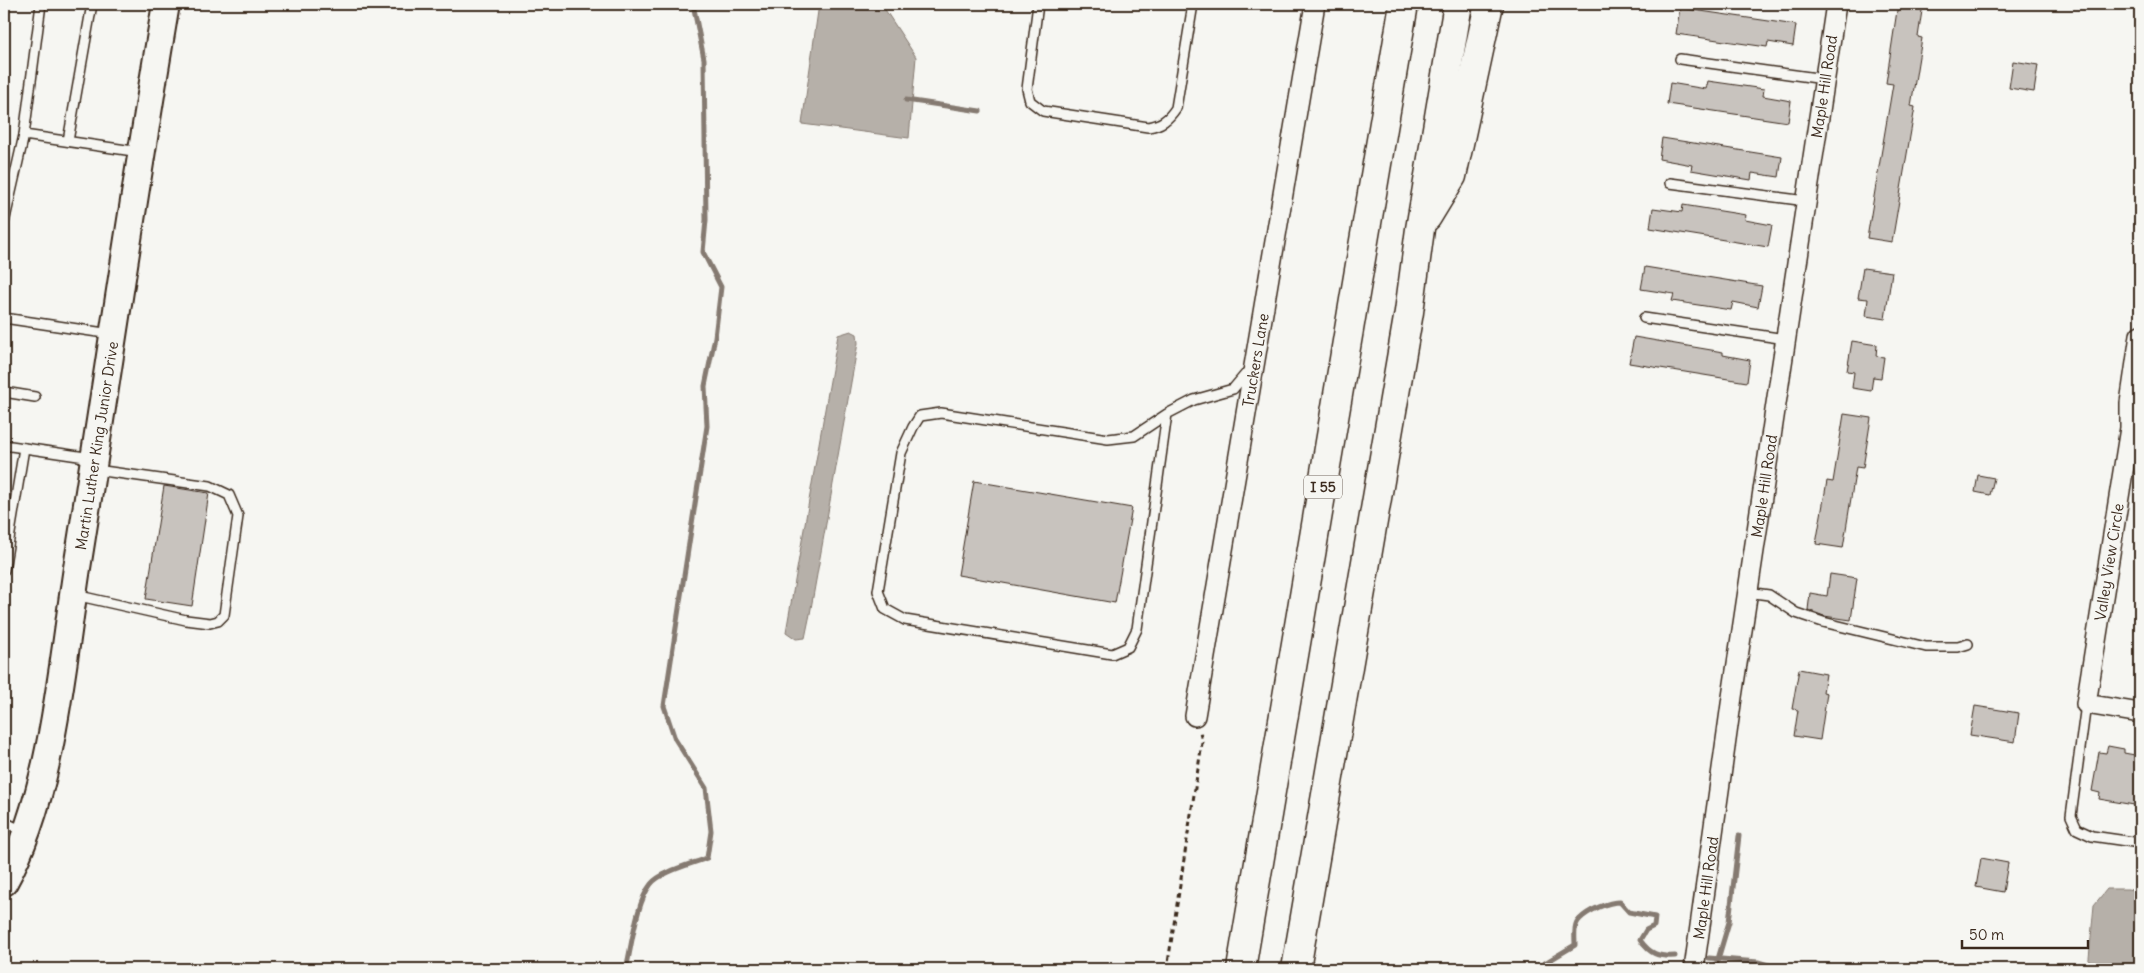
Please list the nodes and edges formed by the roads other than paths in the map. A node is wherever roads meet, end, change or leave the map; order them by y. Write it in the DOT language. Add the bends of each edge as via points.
graph roads {
  1 [pos="41,4"];
  2 [pos="92,4"];
  3 [pos="166,4"];
  4 [pos="1038,4"];
  5 [pos="1194,4"];
  6 [pos="1316,4"];
  7 [pos="1458,4"];
  8 [pos="1489,4"];
  9 [pos="1836,4"];
  10 [pos="1403,8"];
  11 [pos="1680,59"];
  12 [pos="1824,79"];
  13 [pos="24,135"];
  14 [pos="68,141"];
  15 [pos="140,152"];
  16 [pos="1670,183"];
  17 [pos="1806,201"];
  18 [pos="4,222"];
  19 [pos="1420,229"];
  20 [pos="4,318"];
  21 [pos="1644,318"];
  22 [pos="2140,334"];
  23 [pos="114,335"];
  24 [pos="1786,338"];
  25 [pos="1254,364"];
  26 [pos="4,392"];
  27 [pos="35,397"];
  28 [pos="1167,414"];
  29 [pos="4,445"];
  30 [pos="24,448"];
  31 [pos="94,464"];
  32 [pos="4,570"];
  33 [pos="1748,592"];
  34 [pos="73,594"];
  35 [pos="1968,644"];
  36 [pos="2086,704"];
  37 [pos="2140,713"];
  38 [pos="1195,716"];
  39 [pos="15,827"];
  40 [pos="2140,843"];
  41 [pos="4,882"];
  42 [pos="1241,969"];
  43 [pos="1296,969"];
  44 [pos="1694,969"];
  1 -- 13 [label="lane"];
  2 -- 14 [label="lane"];
  3 -- 15 [label="main road, Martin Luther King Junior Drive"];
  4 -- 5 [label="lane" via="1027,89 1030,101 1043,111 1148,127 1169,118 1176,108"];
  6 -- 25 [label="street, Truckers Lane"];
  7 -- 19 [label="highway"];
  8 -- 19 [label="highway" via="1452,176"];
  9 -- 12 [label="street, Maple Hill Road"];
  10 -- 42 [label="highway, I 55"];
  11 -- 12 [label="lane"];
  12 -- 17 [label="street, Maple Hill Road"];
  13 -- 14 [label="lane"];
  13 -- 18 [label="lane"];
  14 -- 15 [label="lane"];
  15 -- 23 [label="main road, Martin Luther King Junior Drive"];
  16 -- 17 [label="lane"];
  17 -- 24 [label="street, Maple Hill Road"];
  19 -- 43 [label="highway" via="1410,312"];
  20 -- 23 [label="lane"];
  21 -- 24 [label="lane"];
  22 -- 36 [label="street, Valley View Circle" via="2130,403 2130,428"];
  23 -- 31 [label="main road, Martin Luther King Junior Drive"];
  24 -- 33 [label="street, Maple Hill Road"];
  25 -- 28 [label="lane" via="1233,389 1194,400"];
  25 -- 38 [label="street, Truckers Lane"];
  26 -- 27 [label="lane"];
  28 -- 28 [label="lane" via="1134,436 1108,439 941,413 920,416 902,453 878,591 886,609 906,620 1112,654 1128,647 1137,629"];
  29 -- 30 [label="lane"];
  30 -- 31 [label="lane"];
  30 -- 32 [label="lane"];
  31 -- 34 [label="main road, Martin Luther King Junior Drive"];
  31 -- 34 [label="lane" via="210,486 229,495 238,516 224,615 210,623 186,620"];
  33 -- 35 [label="lane" via="1769,595 1796,613 1823,622 1926,647"];
  33 -- 44 [label="street, Maple Hill Road"];
  34 -- 39 [label="main road, Martin Luther King Junior Drive" via="50,743"];
  36 -- 37 [label="street"];
  36 -- 40 [label="lane" via="2071,816 2076,829 2092,836"];
  39 -- 41 [label="main road, Martin Luther King Junior Drive"];
}
